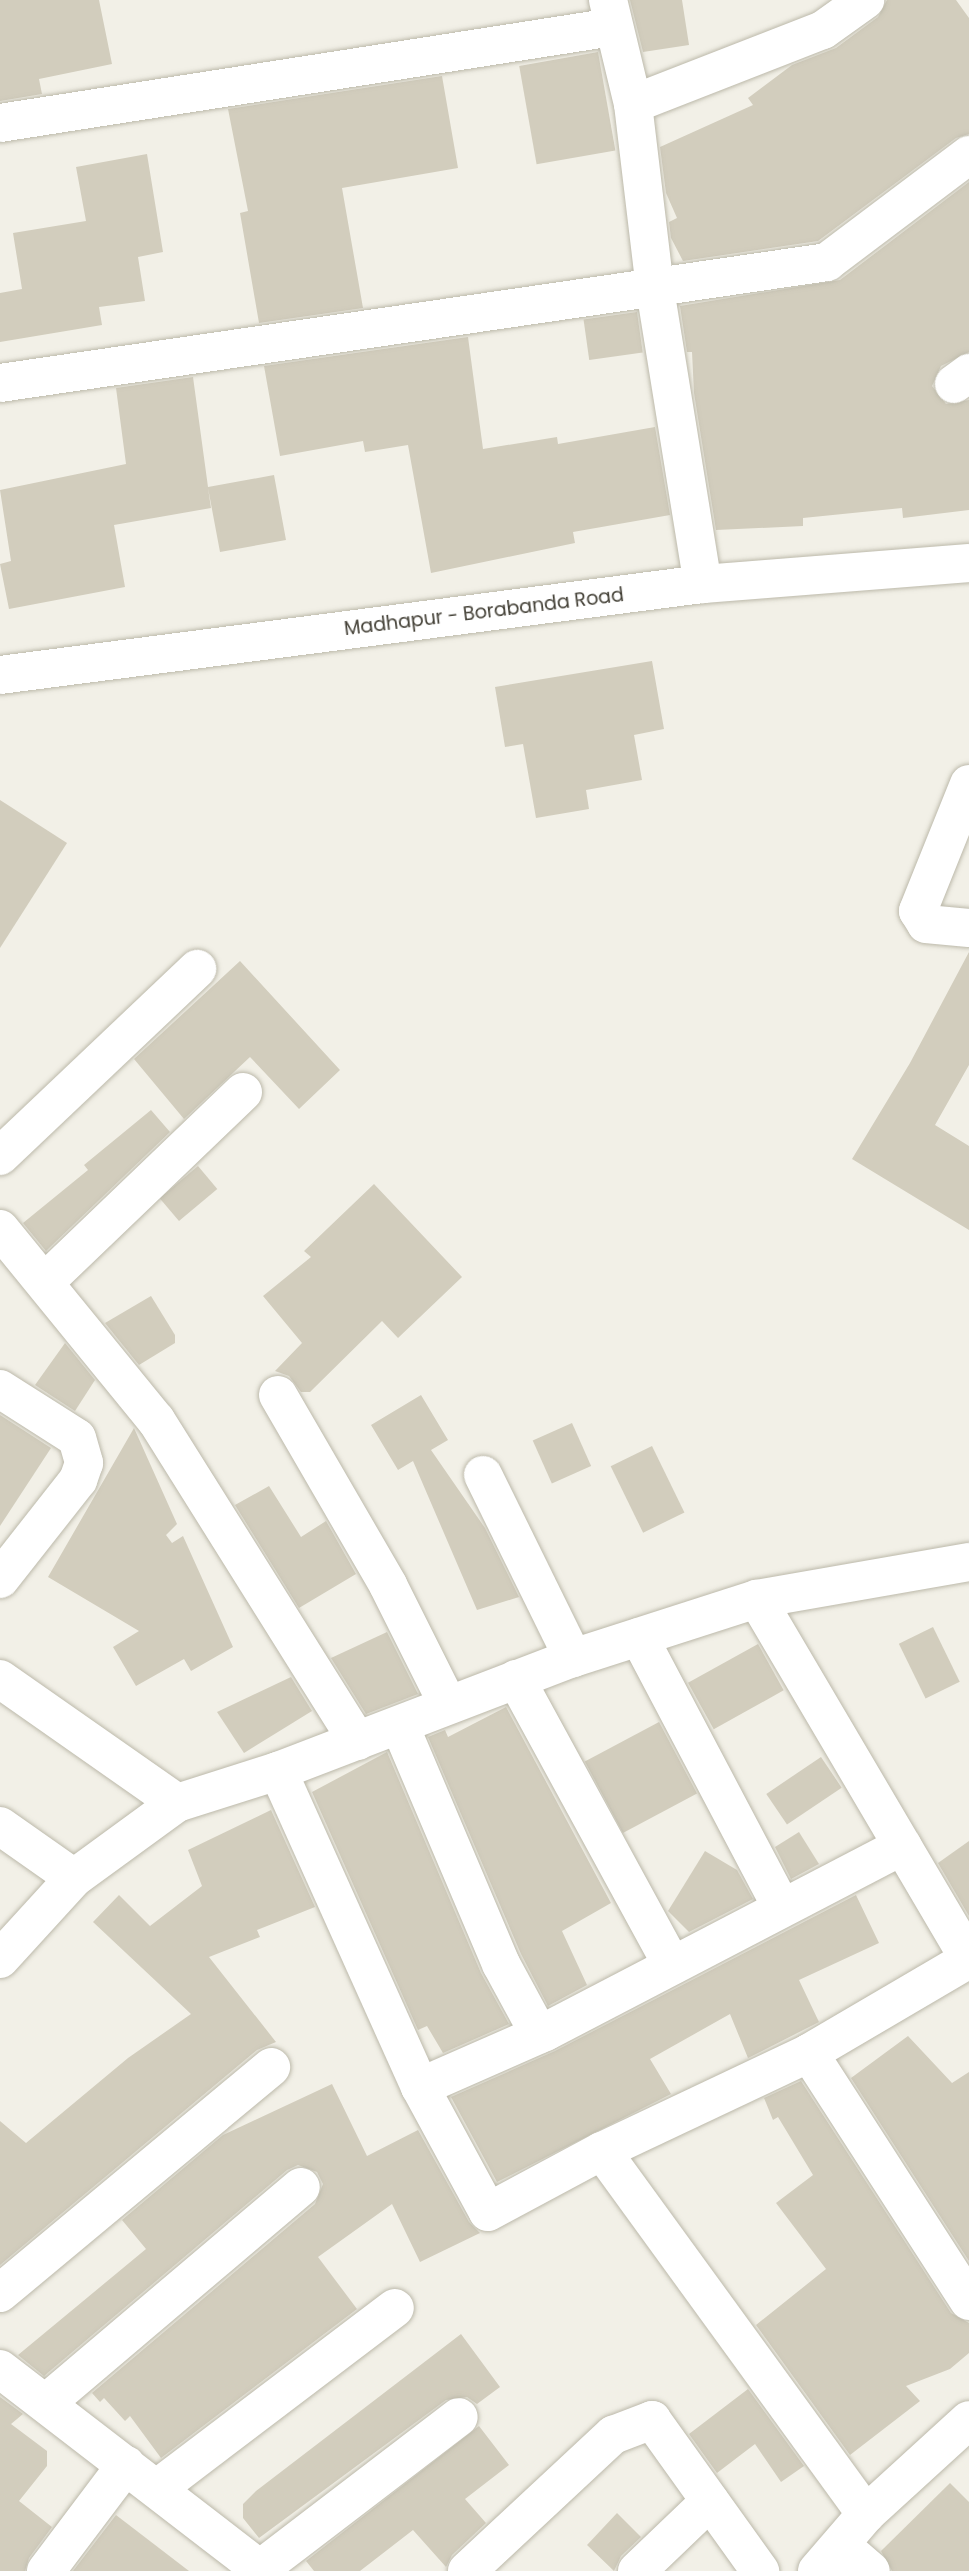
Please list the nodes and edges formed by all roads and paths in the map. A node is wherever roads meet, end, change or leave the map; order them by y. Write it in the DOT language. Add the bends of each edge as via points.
graph roads {
  1 [pos="865,0"];
  2 [pos="611,13"];
  3 [pos="633,104"];
  4 [pos="0,123"];
  5 [pos="969,155"];
  6 [pos="655,289"];
  7 [pos="0,383"];
  8 [pos="969,563"];
  9 [pos="703,584"];
  10 [pos="0,674"];
  11 [pos="969,784"];
  12 [pos="969,928"];
  13 [pos="197,969"];
  14 [pos="243,1092"];
  15 [pos="0,1156"];
  16 [pos="0,1229"];
  17 [pos="46,1281"];
  18 [pos="0,1389"];
  19 [pos="278,1395"];
  20 [pos="483,1475"];
  21 [pos="969,1562"];
  22 [pos="0,1579"];
  23 [pos="757,1599"];
  24 [pos="639,1637"];
  25 [pos="573,1658"];
  26 [pos="0,1679"];
  27 [pos="516,1679"];
  28 [pos="447,1703"];
  29 [pos="400,1726"];
  30 [pos="357,1741"];
  31 [pos="278,1771"];
  32 [pos="177,1803"];
  33 [pos="0,1826"];
  34 [pos="902,1846"];
  35 [pos="74,1878"];
  36 [pos="782,1908"];
  37 [pos="0,1959"];
  38 [pos="672,1965"];
  39 [pos="539,2034"];
  40 [pos="809,2053"];
  41 [pos="271,2067"];
  42 [pos="420,2087"];
  43 [pos="603,2151"];
  44 [pos="301,2187"];
  45 [pos="0,2293"];
  46 [pos="969,2301"];
  47 [pos="395,2308"];
  48 [pos="0,2369"];
  49 [pos="46,2403"];
  50 [pos="459,2417"];
  51 [pos="969,2420"];
  52 [pos="126,2465"];
  53 [pos="159,2487"];
  54 [pos="710,2501"];
  55 [pos="866,2514"];
  56 [pos="829,2558"];
  57 [pos="261,2570"];
  58 [pos="46,2571"];
  59 [pos="467,2571"];
  60 [pos="637,2571"];
  61 [pos="760,2571"];
  62 [pos="871,2571"];
  1 -- 3 [label="street" via="823,30"];
  2 -- 3 [label="street"];
  2 -- 4 [label="street"];
  3 -- 6 [label="street"];
  5 -- 6 [label="street" via="827,262"];
  6 -- 7 [label="street"];
  6 -- 9 [label="street"];
  8 -- 9 [label="street, Madhapur - Borabanda Road"];
  9 -- 10 [label="street, Madhapur - Borabanda Road"];
  11 -- 12 [label="street" via="918,911 926,924"];
  13 -- 15 [label="street"];
  14 -- 17 [label="street"];
  16 -- 17 [label="street"];
  17 -- 30 [label="street" via="156,1420"];
  18 -- 22 [label="street" via="77,1438 84,1463 78,1480"];
  19 -- 28 [label="street" via="388,1585"];
  20 -- 25 [label="street"];
  21 -- 23 [label="street"];
  23 -- 24 [label="street"];
  23 -- 34 [label="street"];
  24 -- 25 [label="street"];
  24 -- 36 [label="street"];
  25 -- 27 [label="street"];
  26 -- 32 [label="street"];
  27 -- 28 [label="street"];
  27 -- 38 [label="street"];
  28 -- 29 [label="street"];
  29 -- 30 [label="street"];
  29 -- 39 [label="street" via="500,1964"];
  30 -- 31 [label="street"];
  31 -- 32 [label="street"];
  31 -- 42 [label="street"];
  32 -- 35 [label="street"];
  33 -- 35 [label="street"];
  34 -- 36 [label="street"];
  34 -- 40 [label="street" via="968,1959"];
  35 -- 37 [label="street"];
  36 -- 38 [label="street"];
  38 -- 39 [label="street"];
  39 -- 42 [label="street"];
  40 -- 43 [label="street"];
  40 -- 46 [label="street"];
  41 -- 45 [label="street"];
  42 -- 43 [label="street" via="488,2213"];
  43 -- 55 [label="street"];
  44 -- 49 [label="street"];
  47 -- 53 [label="street"];
  48 -- 49 [label="street"];
  49 -- 52 [label="street"];
  50 -- 57 [label="street"];
  51 -- 55 [label="street"];
  52 -- 53 [label="street"];
  52 -- 58 [label="street"];
  53 -- 57 [label="street"];
  54 -- 59 [label="street" via="652,2420 613,2435"];
  54 -- 60 [label="street"];
  54 -- 61 [label="street"];
  55 -- 56 [label="street"];
  56 -- 62 [label="street"];
}
